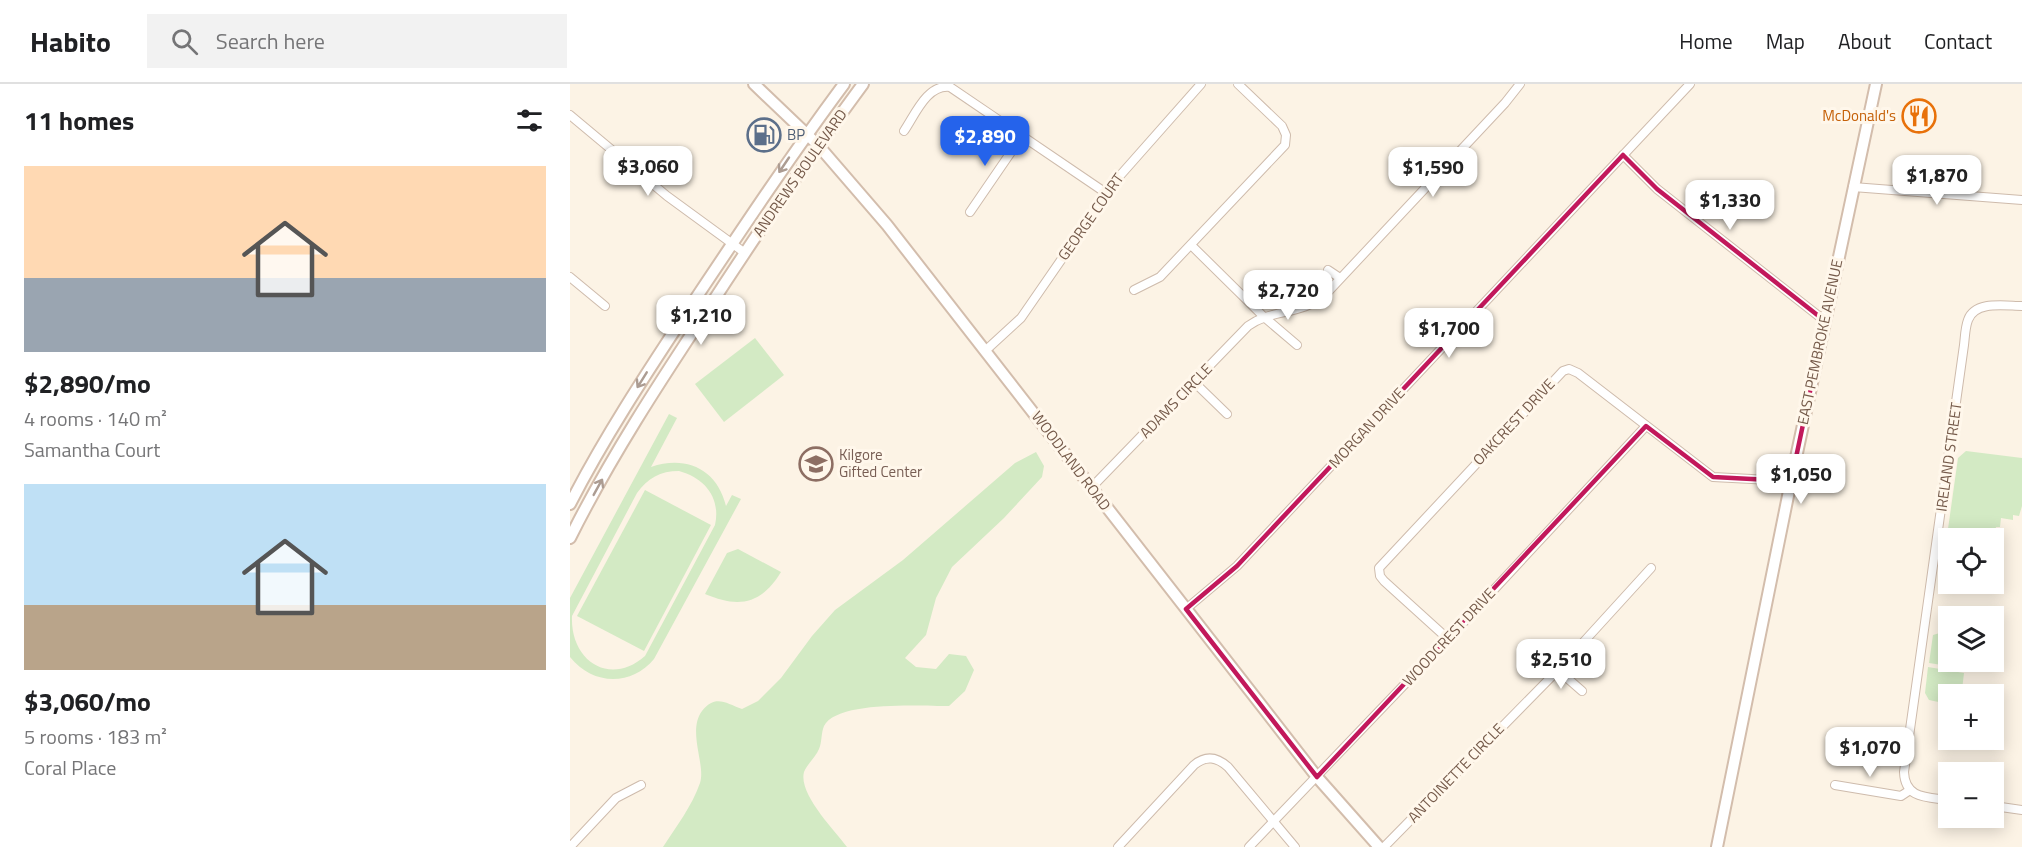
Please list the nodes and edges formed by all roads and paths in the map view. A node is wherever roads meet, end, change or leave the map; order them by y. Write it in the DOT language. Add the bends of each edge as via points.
graph roads {
  1 [pos="754,84"];
  2 [pos="844,84"];
  3 [pos="863,84"];
  4 [pos="1201,84"];
  5 [pos="1238,84"];
  6 [pos="1520,84"];
  7 [pos="1690,84"];
  8 [pos="1876,84"];
  9 [pos="570,115"];
  10 [pos="904,131"];
  11 [pos="807,134"];
  12 [pos="1022,136"];
  13 [pos="818,145"];
  14 [pos="1623,155"];
  15 [pos="1853,187"];
  16 [pos="1106,193"];
  17 [pos="2022,200"];
  18 [pos="970,212"];
  19 [pos="732,244"];
  20 [pos="1191,245"];
  21 [pos="745,253"];
  22 [pos="1328,270"];
  23 [pos="570,278"];
  24 [pos="1340,278"];
  25 [pos="1134,290"];
  26 [pos="605,306"];
  27 [pos="2022,306"];
  28 [pos="1264,317"];
  29 [pos="1825,321"];
  30 [pos="1297,345"];
  31 [pos="985,351"];
  32 [pos="1194,382"];
  33 [pos="1227,414"];
  34 [pos="1646,426"];
  35 [pos="1791,481"];
  36 [pos="1091,488"];
  37 [pos="570,504"];
  38 [pos="570,538"];
  39 [pos="1651,568"];
  40 [pos="1185,609"];
  41 [pos="1448,639"];
  42 [pos="1558,670"];
  43 [pos="1582,691"];
  44 [pos="1317,777"];
  45 [pos="640,785"];
  46 [pos="1835,785"];
  47 [pos="1910,790"];
  48 [pos="1938,798"];
  49 [pos="2004,807"];
  50 [pos="2022,810"];
  51 [pos="1273,821"];
  52 [pos="570,847"];
  53 [pos="1118,847"];
  54 [pos="1249,847"];
  55 [pos="1295,847"];
  56 [pos="1379,847"];
  57 [pos="1384,847"];
  58 [pos="1717,847"];
  1 -- 11 [label="main road, WOODLAND ROAD"];
  2 -- 11 [label="main road, ANDREWS BOULEVARD"];
  3 -- 13 [label="main road, ANDREWS BOULEVARD"];
  4 -- 16 [label="street, GEORGE COURT"];
  5 -- 20 [label="street" via="1282,126 1286,141 1281,151"];
  6 -- 24 [label="street, ADAMS CIRCLE"];
  7 -- 14 [label="street, MORGAN DRIVE"];
  8 -- 15 [label="main road, EAST PEMBROKE AVENUE"];
  9 -- 19 [label="street"];
  10 -- 12 [label="street" via="930,94 946,86"];
  11 -- 13 [label="main road, WOODLAND ROAD"];
  11 -- 19 [label="main road, ANDREWS BOULEVARD, one-way"];
  12 -- 16 [label="street"];
  12 -- 18 [label="street"];
  13 -- 21 [label="main road, ANDREWS BOULEVARD"];
  13 -- 31 [label="main road, WOODLAND ROAD" via="880,216"];
  14 -- 29 [label="street" via="1657,189"];
  14 -- 40 [label="street, MORGAN DRIVE" via="1237,566"];
  15 -- 17 [label="street"];
  15 -- 29 [label="main road, EAST PEMBROKE AVENUE"];
  16 -- 31 [label="street, GEORGE COURT" via="1025,312"];
  19 -- 21 [label="street"];
  19 -- 37 [label="main road, ANDREWS BOULEVARD, one-way" via="640,383"];
  20 -- 25 [label="street" via="1160,277"];
  20 -- 28 [label="street"];
  38 -- 21 [label="main road, ANDREWS BOULEVARD, one-way" via="622,443"];
  22 -- 24 [label="street"];
  23 -- 26 [label="street"];
  24 -- 28 [label="street, ADAMS CIRCLE" via="1309,306"];
  27 -- 47 [label="street, IRELAND STREET" via="1983,307 1968,320 1904,772"];
  28 -- 30 [label="street"];
  28 -- 32 [label="street, ADAMS CIRCLE" via="1244,330"];
  29 -- 35 [label="main road, EAST PEMBROKE AVENUE"];
  31 -- 36 [label="main road, WOODLAND ROAD"];
  32 -- 33 [label="street"];
  32 -- 36 [label="street, ADAMS CIRCLE"];
  34 -- 35 [label="street, OAKCREST DRIVE" via="1713,477"];
  34 -- 41 [label="street, WOODCREST DRIVE"];
  34 -- 41 [label="street, OAKCREST DRIVE" via="1578,373 1563,371 1381,563 1379,572 1384,580"];
  35 -- 58 [label="main road, EAST PEMBROKE AVENUE"];
  36 -- 40 [label="main road, WOODLAND ROAD"];
  39 -- 42 [label="street, ANTOINETTE CIRCLE"];
  40 -- 44 [label="main road, WOODLAND ROAD"];
  41 -- 44 [label="street, WOODCREST DRIVE"];
  42 -- 43 [label="street"];
  42 -- 57 [label="street, ANTOINETTE CIRCLE"];
  44 -- 51 [label="street, WOODCREST DRIVE"];
  44 -- 56 [label="main road, WOODLAND ROAD"];
  45 -- 52 [label="street" via="616,798"];
  46 -- 47 [label="street" via="1901,796"];
  47 -- 48 [label="street"];
  49 -- 50 [label="street"];
  51 -- 53 [label="street" via="1228,767 1218,759 1205,758"];
  51 -- 54 [label="street, WOODCREST DRIVE"];
  51 -- 55 [label="street"];
}
